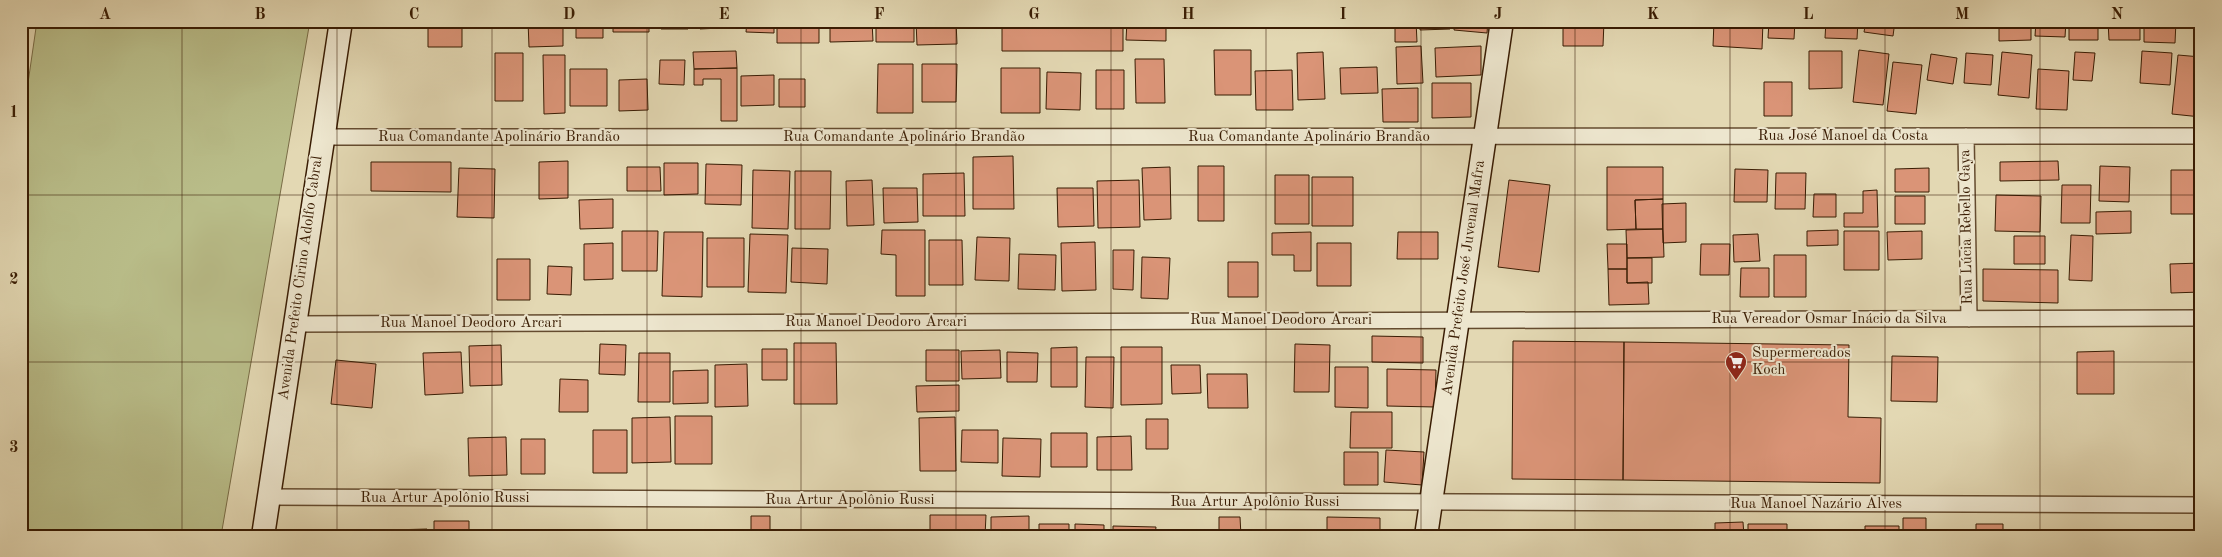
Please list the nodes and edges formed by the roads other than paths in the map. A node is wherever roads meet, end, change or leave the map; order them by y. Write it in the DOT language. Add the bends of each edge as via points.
graph roads {
  1 [pos="341,21"];
  2 [pos="1502,21"];
  3 [pos="1485,136"];
  4 [pos="1966,136"];
  5 [pos="2201,136"];
  6 [pos="322,137"];
  7 [pos="2201,318"];
  8 [pos="1458,319"];
  9 [pos="1969,319"];
  10 [pos="294,324"];
  11 [pos="269,497"];
  12 [pos="1431,503"];
  13 [pos="2201,505"];
  14 [pos="264,536"];
  15 [pos="1426,536"];
  1 -- 6 [label="main road, Avenida Prefeito Cirino Adolfo Cabral"];
  2 -- 3 [label="main road, Avenida Prefeito José Juvenal Mafra"];
  3 -- 4 [label="street, Rua José Manoel da Costa"];
  3 -- 6 [label="street, Rua Comandante Apolinário Brandão"];
  3 -- 8 [label="main road, Avenida Prefeito José Juvenal Mafra"];
  4 -- 5 [label="street, Rua José Manoel da Costa"];
  4 -- 9 [label="street, Rua Lúcia Rebello Gaya"];
  6 -- 10 [label="main road, Avenida Prefeito Cirino Adolfo Cabral"];
  7 -- 9 [label="street, Rua Vereador Osmar Inácio da Silva"];
  8 -- 9 [label="street, Rua Vereador Osmar Inácio da Silva"];
  8 -- 10 [label="street, Rua Manoel Deodoro Arcari"];
  8 -- 12 [label="main road, Avenida Prefeito José Juvenal Mafra"];
  10 -- 11 [label="main road, Avenida Prefeito Cirino Adolfo Cabral"];
  11 -- 12 [label="street, Rua Artur Apolônio Russi"];
  11 -- 14 [label="main road, Avenida Prefeito Cirino Adolfo Cabral"];
  12 -- 13 [label="street, Rua Manoel Nazário Alves"];
  12 -- 15 [label="main road, Avenida Prefeito José Juvenal Mafra"];
}
